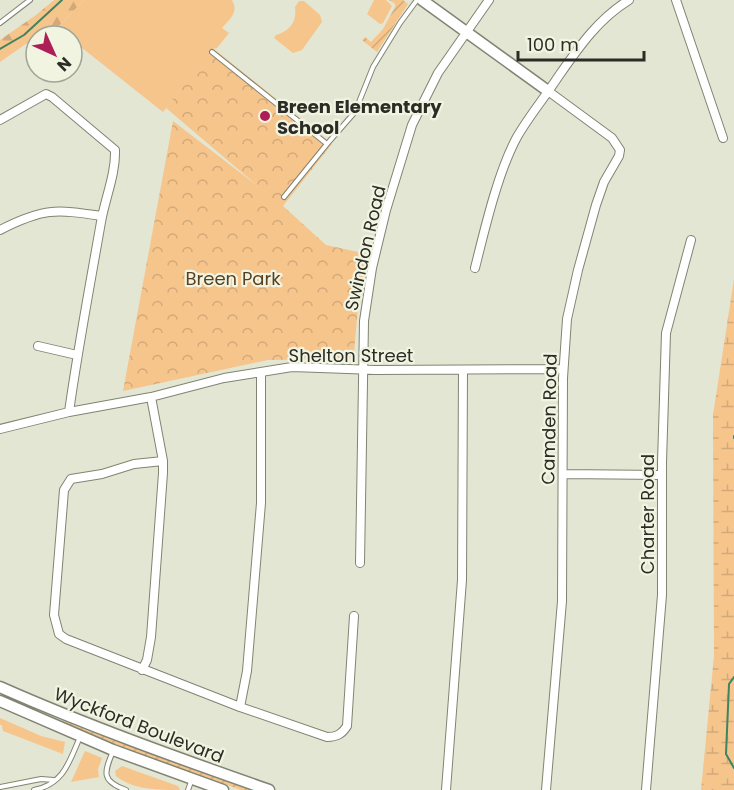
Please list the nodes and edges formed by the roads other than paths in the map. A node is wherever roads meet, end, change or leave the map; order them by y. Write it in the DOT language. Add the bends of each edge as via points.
graph roads {
  1 [pos="30,0"];
  2 [pos="417,0"];
  3 [pos="422,0"];
  4 [pos="489,0"];
  5 [pos="629,0"];
  6 [pos="675,0"];
  7 [pos="0,23"];
  8 [pos="466,33"];
  9 [pos="212,52"];
  10 [pos="548,91"];
  11 [pos="0,120"];
  12 [pos="723,138"];
  13 [pos="327,144"];
  14 [pos="284,197"];
  15 [pos="102,216"];
  16 [pos="0,230"];
  17 [pos="691,240"];
  18 [pos="475,268"];
  19 [pos="38,346"];
  20 [pos="77,355"];
  21 [pos="563,369"];
  22 [pos="364,370"];
  23 [pos="463,370"];
  24 [pos="261,372"];
  25 [pos="151,397"];
  26 [pos="69,412"];
  27 [pos="0,429"];
  28 [pos="163,461"];
  29 [pos="564,474"];
  30 [pos="662,475"];
  31 [pos="360,563"];
  32 [pos="354,616"];
  33 [pos="142,670"];
  34 [pos="0,687"];
  35 [pos="0,701"];
  36 [pos="240,707"];
  37 [pos="80,736"];
  38 [pos="113,750"];
  39 [pos="55,780"];
  40 [pos="190,785"];
  41 [pos="0,787"];
  42 [pos="34,790"];
  43 [pos="126,790"];
  44 [pos="223,790"];
  45 [pos="269,790"];
  46 [pos="446,790"];
  47 [pos="546,790"];
  48 [pos="646,790"];
  1 -- 7 [label="lane"];
  2 -- 13 [label="lane" via="373,67 355,112"];
  3 -- 8 [label="street"];
  4 -- 8 [label="street, Swindon Road"];
  5 -- 10 [label="street" via="597,26"];
  6 -- 12 [label="street"];
  8 -- 10 [label="street"];
  8 -- 22 [label="street, Swindon Road" via="438,73 412,125 386,210 364,321"];
  9 -- 13 [label="lane"];
  10 -- 18 [label="street" via="508,157"];
  10 -- 21 [label="street, Camden Road" via="612,138 620,150 604,182 581,259 567,319"];
  11 -- 15 [label="street" via="46,94 112,146 116,157"];
  13 -- 14 [label="lane"];
  15 -- 16 [label="street" via="61,210 39,212"];
  15 -- 20 [label="street"];
  17 -- 30 [label="street, Charter Road" via="666,333"];
  19 -- 20 [label="street"];
  20 -- 26 [label="street"];
  21 -- 23 [label="street, Shelton Street"];
  21 -- 29 [label="street, Camden Road"];
  22 -- 23 [label="street, Shelton Street"];
  22 -- 24 [label="street, Shelton Street" via="292,368"];
  22 -- 31 [label="street, Swindon Road"];
  23 -- 46 [label="street" via="462,580"];
  24 -- 25 [label="street, Shelton Street"];
  24 -- 36 [label="street" via="261,503 247,671"];
  25 -- 26 [label="street, Shelton Street"];
  25 -- 28 [label="street"];
  26 -- 27 [label="street, Shelton Street"];
  28 -- 33 [label="street" via="151,637"];
  28 -- 33 [label="street" via="71,479 64,490 54,615 58,634"];
  29 -- 30 [label="street"];
  29 -- 47 [label="street, Camden Road" via="562,601"];
  30 -- 48 [label="street, Charter Road" via="662,595"];
  32 -- 36 [label="street" via="347,726 343,733 327,736"];
  33 -- 36 [label="street"];
  34 -- 45 [label="street, Wyckford Boulevard" via="138,744"];
  35 -- 37 [label="street, Wyckford Boulevard"];
  37 -- 38 [label="street, Wyckford Boulevard"];
  37 -- 39 [label="lane" via="63,775"];
  38 -- 40 [label="street, Wyckford Boulevard"];
  38 -- 43 [label="lane" via="106,777"];
  39 -- 41 [label="lane"];
  39 -- 42 [label="lane"];
  40 -- 44 [label="street, Wyckford Boulevard"];
}
